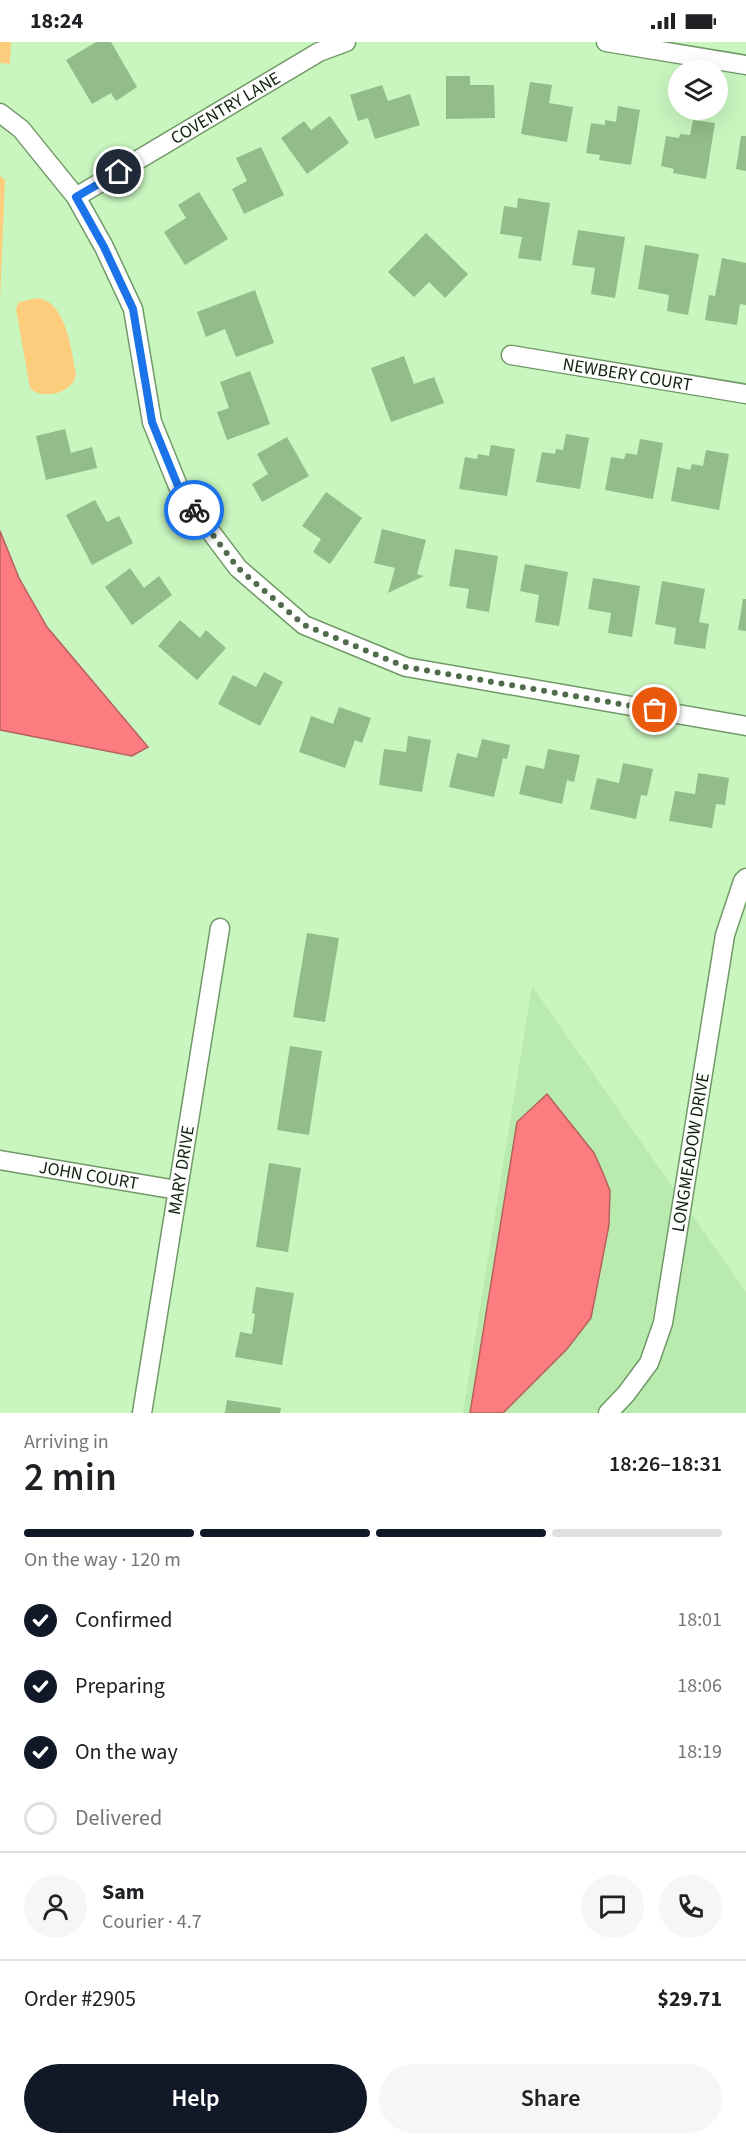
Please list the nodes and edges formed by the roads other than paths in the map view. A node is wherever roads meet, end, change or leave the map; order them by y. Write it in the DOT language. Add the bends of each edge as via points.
graph roads {
  1 [pos="346,42"];
  2 [pos="606,42"];
  3 [pos="746,66"];
  4 [pos="0,112"];
  5 [pos="76,197"];
  6 [pos="511,355"];
  7 [pos="746,394"];
  8 [pos="746,726"];
  9 [pos="746,878"];
  10 [pos="220,928"];
  11 [pos="0,1160"];
  12 [pos="177,1190"];
  13 [pos="142,1413"];
  14 [pos="608,1413"];
  1 -- 5 [label="street, COVENTRY LANE" via="319,52"];
  2 -- 3 [label="street"];
  4 -- 5 [label="street" via="21,129"];
  5 -- 8 [label="street" via="133,309 152,422 180,491 238,568 304,625 406,667"];
  6 -- 7 [label="street, NEWBERY COURT"];
  9 -- 14 [label="street, LONGMEADOW DRIVE" via="725,935 663,1323 649,1363"];
  10 -- 12 [label="street, MARY DRIVE"];
  11 -- 12 [label="street, JOHN COURT"];
  12 -- 13 [label="street, MARY DRIVE"];
}
